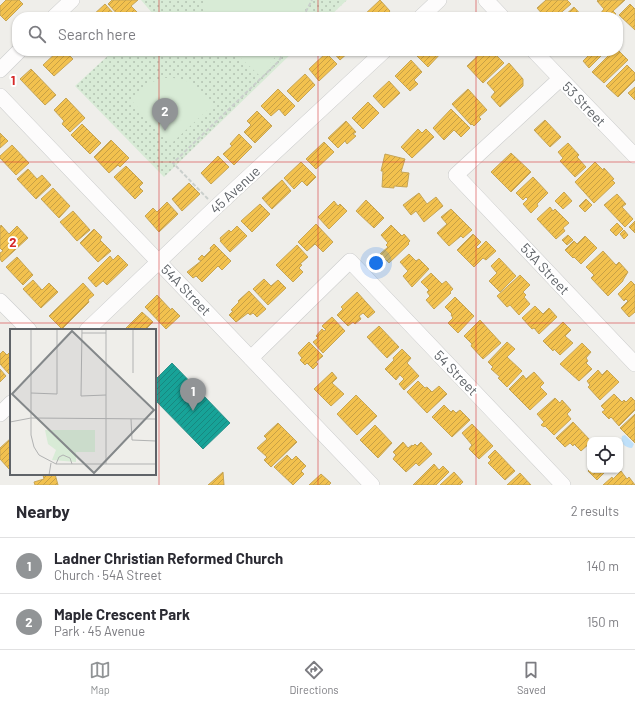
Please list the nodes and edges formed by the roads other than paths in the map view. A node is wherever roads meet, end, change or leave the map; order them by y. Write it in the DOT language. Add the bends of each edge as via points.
graph roads {
  1 [pos="72,0"];
  2 [pos="439,0"];
  3 [pos="486,0"];
  4 [pos="59,12"];
  5 [pos="426,12"];
  6 [pos="497,12"];
  7 [pos="14,56"];
  8 [pos="379,56"];
  9 [pos="539,56"];
  10 [pos="0,70"];
  11 [pos="560,79"];
  12 [pos="0,96"];
  13 [pos="635,156"];
  14 [pos="158,262"];
  15 [pos="0,301"];
  16 [pos="28,329"];
  17 [pos="88,329"];
  18 [pos="251,358"];
  19 [pos="635,364"];
  20 [pos="10,404"];
  21 [pos="0,414"];
  22 [pos="372,485"];
  23 [pos="563,485"];
  1 -- 4 [label="street"];
  2 -- 5 [label="street"];
  3 -- 6 [label="street"];
  7 -- 10 [label="street"];
  8 -- 14 [label="street, 45 Avenue"];
  9 -- 11 [label="street, 53 Street"];
  11 -- 13 [label="street, 53 Street"];
  11 -- 19 [label="street, 53A Street" via="456,174"];
  12 -- 14 [label="street, 54A Street"];
  14 -- 17 [label="street, 45 Avenue"];
  14 -- 18 [label="street, 54A Street"];
  15 -- 16 [label="street"];
  18 -- 22 [label="street, 54A Street"];
  18 -- 23 [label="street, 54 Street" via="350,261"];
  20 -- 21 [label="street"];
}
